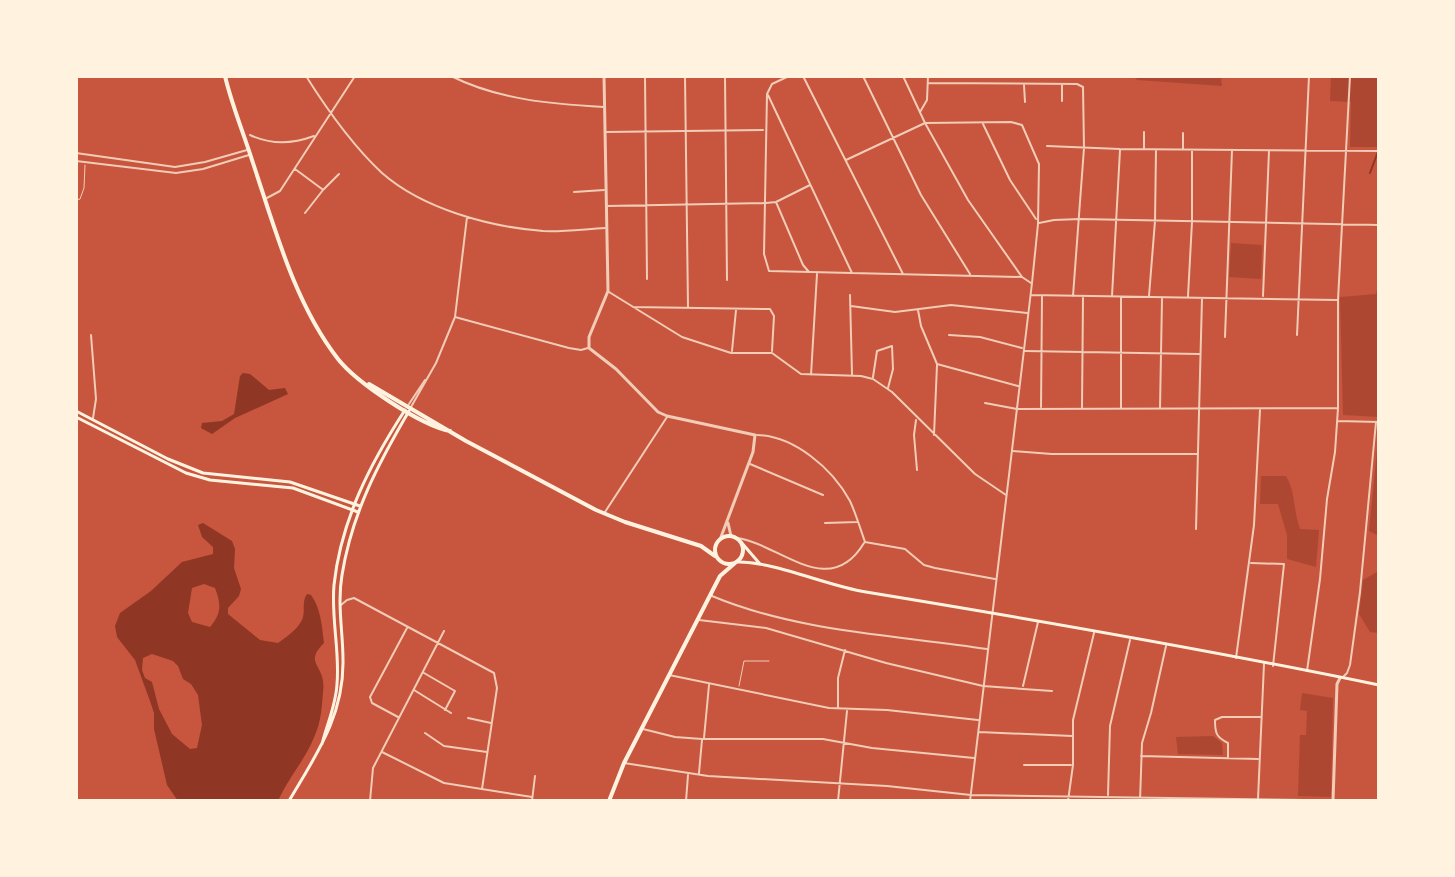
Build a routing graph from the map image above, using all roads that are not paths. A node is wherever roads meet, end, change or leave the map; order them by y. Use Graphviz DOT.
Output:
graph roads {
  1 [pos="225,76"];
  2 [pos="306,76"];
  3 [pos="355,76"];
  4 [pos="451,76"];
  5 [pos="604,76"];
  6 [pos="645,76"];
  7 [pos="685,76"];
  8 [pos="725,76"];
  9 [pos="789,76"];
  10 [pos="803,76"];
  11 [pos="863,76"];
  12 [pos="903,76"];
  13 [pos="928,76"];
  14 [pos="1309,76"];
  15 [pos="1350,76"];
  16 [pos="928,83"];
  17 [pos="1024,84"];
  18 [pos="1062,84"];
  19 [pos="767,94"];
  20 [pos="1062,101"];
  21 [pos="1025,102"];
  22 [pos="604,107"];
  23 [pos="920,112"];
  24 [pos="331,114"];
  25 [pos="925,123"];
  26 [pos="982,123"];
  27 [pos="725,130"];
  28 [pos="766,130"];
  29 [pos="686,131"];
  30 [pos="605,132"];
  31 [pos="646,132"];
  32 [pos="1144,132"];
  33 [pos="1183,133"];
  34 [pos="250,135"];
  35 [pos="316,136"];
  36 [pos="892,138"];
  37 [pos="1047,146"];
  38 [pos="1084,148"];
  39 [pos="1120,149"];
  40 [pos="1144,149"];
  41 [pos="1156,149"];
  42 [pos="1183,149"];
  43 [pos="1192,149"];
  44 [pos="1232,149"];
  45 [pos="1269,149"];
  46 [pos="1307,150"];
  47 [pos="1345,150"];
  48 [pos="1379,151"];
  49 [pos="249,152"];
  50 [pos="76,153"];
  51 [pos="87,154"];
  52 [pos="846,160"];
  53 [pos="76,161"];
  54 [pos="86,163"];
  55 [pos="294,169"];
  56 [pos="339,174"];
  57 [pos="810,185"];
  58 [pos="323,190"];
  59 [pos="606,190"];
  60 [pos="574,192"];
  61 [pos="265,199"];
  62 [pos="76,200"];
  63 [pos="776,202"];
  64 [pos="766,203"];
  65 [pos="726,204"];
  66 [pos="686,205"];
  67 [pos="606,206"];
  68 [pos="647,206"];
  69 [pos="305,213"];
  70 [pos="467,216"];
  71 [pos="1080,219"];
  72 [pos="1118,220"];
  73 [pos="1155,221"];
  74 [pos="1038,222"];
  75 [pos="1192,222"];
  76 [pos="1228,223"];
  77 [pos="1265,223"];
  78 [pos="1303,223"];
  79 [pos="1341,225"];
  80 [pos="1379,225"];
  81 [pos="606,228"];
  82 [pos="810,273"];
  83 [pos="817,273"];
  84 [pos="852,274"];
  85 [pos="904,275"];
  86 [pos="971,275"];
  87 [pos="1022,277"];
  88 [pos="647,279"];
  89 [pos="727,280"];
  90 [pos="1032,283"];
  91 [pos="608,291"];
  92 [pos="850,295"];
  93 [pos="1031,295"];
  94 [pos="1042,296"];
  95 [pos="1073,296"];
  96 [pos="1083,296"];
  97 [pos="1112,297"];
  98 [pos="1121,297"];
  99 [pos="1149,297"];
  100 [pos="1162,297"];
  101 [pos="1188,298"];
  102 [pos="1202,298"];
  103 [pos="1225,298"];
  104 [pos="1263,298"];
  105 [pos="1300,299"];
  106 [pos="1338,300"];
  107 [pos="851,306"];
  108 [pos="631,307"];
  109 [pos="688,307"];
  110 [pos="736,308"];
  111 [pos="918,309"];
  112 [pos="1029,313"];
  113 [pos="455,317"];
  114 [pos="91,335"];
  115 [pos="949,335"];
  116 [pos="1297,335"];
  117 [pos="1225,337"];
  118 [pos="589,348"];
  119 [pos="1024,350"];
  120 [pos="1042,351"];
  121 [pos="1081,352"];
  122 [pos="731,353"];
  123 [pos="772,353"];
  124 [pos="1123,353"];
  125 [pos="1161,353"];
  126 [pos="1200,354"];
  127 [pos="937,364"];
  128 [pos="811,375"];
  129 [pos="852,376"];
  130 [pos="873,379"];
  131 [pos="1020,386"];
  132 [pos="888,389"];
  133 [pos="985,403"];
  134 [pos="1338,408"];
  135 [pos="408,409"];
  136 [pos="1017,409"];
  137 [pos="1041,409"];
  138 [pos="1082,410"];
  139 [pos="1121,410"];
  140 [pos="1160,410"];
  141 [pos="1200,410"];
  142 [pos="1260,410"];
  143 [pos="76,414"];
  144 [pos="667,416"];
  145 [pos="917,419"];
  146 [pos="93,420"];
  147 [pos="1338,421"];
  148 [pos="1378,422"];
  149 [pos="755,435"];
  150 [pos="934,436"];
  151 [pos="1012,451"];
  152 [pos="1198,454"];
  153 [pos="749,463"];
  154 [pos="917,470"];
  155 [pos="271,482"];
  156 [pos="823,495"];
  157 [pos="1006,495"];
  158 [pos="353,503"];
  159 [pos="360,506"];
  160 [pos="351,509"];
  161 [pos="358,512"];
  162 [pos="605,513"];
  163 [pos="858,522"];
  164 [pos="728,523"];
  165 [pos="825,523"];
  166 [pos="1196,529"];
  167 [pos="721,537"];
  168 [pos="736,539"];
  169 [pos="865,542"];
  170 [pos="715,544"];
  171 [pos="701,546"];
  172 [pos="715,556"];
  173 [pos="721,562"];
  174 [pos="736,562"];
  175 [pos="1249,563"];
  176 [pos="760,564"];
  177 [pos="720,576"];
  178 [pos="996,579"];
  179 [pos="710,595"];
  180 [pos="340,606"];
  181 [pos="992,612"];
  182 [pos="698,620"];
  183 [pos="1038,621"];
  184 [pos="407,628"];
  185 [pos="444,631"];
  186 [pos="1094,632"];
  187 [pos="1131,638"];
  188 [pos="438,643"];
  189 [pos="1166,645"];
  190 [pos="988,649"];
  191 [pos="845,650"];
  192 [pos="1236,658"];
  193 [pos="769,661"];
  194 [pos="1264,664"];
  195 [pos="1273,666"];
  196 [pos="423,672"];
  197 [pos="1307,672"];
  198 [pos="669,675"];
  199 [pos="1340,678"];
  200 [pos="709,684"];
  201 [pos="1379,685"];
  202 [pos="983,686"];
  203 [pos="1023,688"];
  204 [pos="739,689"];
  205 [pos="413,690"];
  206 [pos="455,691"];
  207 [pos="1052,691"];
  208 [pos="460,694"];
  209 [pos="838,709"];
  210 [pos="445,710"];
  211 [pos="847,710"];
  212 [pos="451,713"];
  213 [pos="1261,717"];
  214 [pos="399,718"];
  215 [pos="468,718"];
  216 [pos="979,721"];
  217 [pos="492,723"];
  218 [pos="641,728"];
  219 [pos="978,732"];
  220 [pos="425,733"];
  221 [pos="1072,736"];
  222 [pos="703,739"];
  223 [pos="845,743"];
  224 [pos="321,747"];
  225 [pos="381,751"];
  226 [pos="487,752"];
  227 [pos="1141,756"];
  228 [pos="975,758"];
  229 [pos="1229,758"];
  230 [pos="1260,760"];
  231 [pos="624,763"];
  232 [pos="1024,765"];
  233 [pos="1073,765"];
  234 [pos="688,773"];
  235 [pos="699,775"];
  236 [pos="535,776"];
  237 [pos="840,784"];
  238 [pos="482,789"];
  239 [pos="971,795"];
  240 [pos="1070,796"];
  241 [pos="1108,796"];
  242 [pos="532,799"];
  243 [pos="1140,799"];
  244 [pos="1198,800"];
  245 [pos="1216,800"];
  246 [pos="1258,800"];
  247 [pos="289,801"];
  248 [pos="370,801"];
  249 [pos="609,801"];
  250 [pos="686,801"];
  251 [pos="838,801"];
  252 [pos="970,801"];
  253 [pos="1068,801"];
  254 [pos="1333,801"];
  255 [pos="1369,801"];
  1 -- 49 [label="main road"];
  2 -- 24 [label="street"];
  3 -- 24 [label="street"];
  4 -- 22 [label="street"];
  5 -- 22 [label="street"];
  6 -- 31 [label="street"];
  7 -- 29 [label="street"];
  8 -- 27 [label="street"];
  9 -- 19 [label="street"];
  10 -- 52 [label="street"];
  11 -- 36 [label="street"];
  12 -- 23 [label="street"];
  13 -- 16 [label="street"];
  14 -- 46 [label="street"];
  15 -- 47 [label="street"];
  16 -- 17 [label="street"];
  16 -- 23 [label="street"];
  17 -- 18 [label="street"];
  17 -- 21 [label="street"];
  18 -- 20 [label="street"];
  18 -- 38 [label="street"];
  19 -- 28 [label="street"];
  19 -- 57 [label="street"];
  22 -- 30 [label="street"];
  23 -- 25 [label="street"];
  24 -- 35 [label="street"];
  24 -- 70 [label="street"];
  25 -- 26 [label="street"];
  25 -- 36 [label="street"];
  25 -- 87 [label="street"];
  26 -- 74 [label="street"];
  26 -- 74 [label="street"];
  27 -- 28 [label="street"];
  27 -- 29 [label="street"];
  27 -- 65 [label="street"];
  28 -- 64 [label="street"];
  29 -- 31 [label="street"];
  29 -- 66 [label="street"];
  30 -- 31 [label="street"];
  30 -- 59 [label="street"];
  31 -- 68 [label="street"];
  32 -- 40 [label="street"];
  33 -- 42 [label="street"];
  34 -- 35 [label="street"];
  35 -- 55 [label="street"];
  36 -- 52 [label="street"];
  36 -- 86 [label="street"];
  37 -- 38 [label="street"];
  38 -- 39 [label="street"];
  38 -- 71 [label="street"];
  39 -- 40 [label="street"];
  39 -- 72 [label="street"];
  40 -- 41 [label="street"];
  41 -- 42 [label="street"];
  41 -- 73 [label="street"];
  42 -- 43 [label="street"];
  43 -- 44 [label="street"];
  43 -- 75 [label="street"];
  44 -- 45 [label="street"];
  44 -- 76 [label="street"];
  45 -- 46 [label="street"];
  45 -- 77 [label="street"];
  46 -- 47 [label="street"];
  46 -- 78 [label="street"];
  47 -- 48 [label="street"];
  47 -- 79 [label="street"];
  49 -- 51 [label="street"];
  49 -- 54 [label="street"];
  49 -- 61 [label="main road"];
  50 -- 51 [label="street"];
  51 -- 54 [label="lane"];
  52 -- 85 [label="street"];
  53 -- 54 [label="street"];
  54 -- 62 [label="lane"];
  55 -- 58 [label="street"];
  55 -- 61 [label="street"];
  56 -- 58 [label="street"];
  57 -- 63 [label="street"];
  57 -- 84 [label="street"];
  58 -- 69 [label="street"];
  59 -- 60 [label="street"];
  59 -- 67 [label="street"];
  61 -- 135 [label="main road"];
  63 -- 64 [label="street"];
  63 -- 82 [label="street"];
  64 -- 65 [label="street"];
  64 -- 82 [label="street"];
  65 -- 66 [label="street"];
  65 -- 89 [label="street"];
  66 -- 68 [label="street"];
  66 -- 109 [label="street"];
  67 -- 68 [label="street"];
  67 -- 81 [label="street"];
  68 -- 88 [label="street"];
  70 -- 81 [label="street"];
  70 -- 113 [label="street"];
  71 -- 72 [label="street"];
  71 -- 74 [label="street"];
  71 -- 95 [label="street"];
  72 -- 73 [label="street"];
  72 -- 97 [label="street"];
  73 -- 75 [label="street"];
  73 -- 99 [label="street"];
  74 -- 90 [label="street"];
  75 -- 76 [label="street"];
  75 -- 101 [label="street"];
  76 -- 77 [label="street"];
  76 -- 103 [label="street"];
  77 -- 78 [label="street"];
  77 -- 104 [label="street"];
  78 -- 79 [label="street"];
  78 -- 105 [label="street"];
  79 -- 80 [label="street"];
  79 -- 106 [label="street"];
  81 -- 91 [label="street"];
  82 -- 83 [label="street"];
  83 -- 84 [label="street"];
  83 -- 128 [label="street"];
  84 -- 85 [label="street"];
  85 -- 86 [label="street"];
  86 -- 87 [label="street"];
  87 -- 90 [label="street"];
  90 -- 93 [label="street"];
  91 -- 108 [label="street"];
  91 -- 118 [label="street"];
  92 -- 107 [label="street"];
  93 -- 94 [label="street"];
  93 -- 112 [label="street"];
  94 -- 95 [label="street"];
  94 -- 120 [label="street"];
  95 -- 96 [label="street"];
  96 -- 97 [label="street"];
  96 -- 121 [label="street"];
  97 -- 98 [label="street"];
  98 -- 99 [label="street"];
  98 -- 124 [label="street"];
  99 -- 100 [label="street"];
  100 -- 101 [label="street"];
  100 -- 125 [label="street"];
  101 -- 102 [label="street"];
  102 -- 103 [label="street"];
  102 -- 126 [label="street"];
  103 -- 104 [label="street"];
  103 -- 117 [label="street"];
  104 -- 105 [label="street"];
  105 -- 106 [label="street"];
  105 -- 116 [label="street"];
  106 -- 134 [label="street"];
  107 -- 111 [label="street"];
  107 -- 129 [label="street"];
  108 -- 109 [label="street"];
  108 -- 122 [label="street"];
  109 -- 110 [label="street"];
  110 -- 122 [label="street"];
  110 -- 123 [label="street"];
  111 -- 112 [label="street"];
  111 -- 127 [label="street"];
  112 -- 119 [label="street"];
  113 -- 118 [label="street"];
  113 -- 135 [label="street"];
  114 -- 146 [label="street"];
  115 -- 119 [label="street"];
  118 -- 144 [label="street"];
  119 -- 120 [label="street"];
  119 -- 131 [label="street"];
  120 -- 121 [label="street"];
  120 -- 137 [label="street"];
  121 -- 124 [label="street"];
  121 -- 138 [label="street"];
  122 -- 123 [label="street"];
  123 -- 128 [label="street"];
  124 -- 125 [label="street"];
  124 -- 139 [label="street"];
  125 -- 126 [label="street"];
  125 -- 140 [label="street"];
  126 -- 141 [label="street"];
  127 -- 131 [label="street"];
  127 -- 150 [label="street"];
  128 -- 129 [label="street"];
  129 -- 130 [label="street"];
  130 -- 132 [label="street"];
  130 -- 132 [label="street"];
  131 -- 136 [label="street"];
  132 -- 145 [label="street"];
  133 -- 136 [label="street"];
  134 -- 142 [label="street"];
  134 -- 147 [label="street"];
  135 -- 158 [label="main road"];
  135 -- 159 [label="main road"];
  135 -- 162 [label="main road"];
  136 -- 137 [label="street"];
  136 -- 151 [label="street"];
  137 -- 138 [label="street"];
  138 -- 139 [label="street"];
  139 -- 140 [label="street"];
  140 -- 141 [label="street"];
  141 -- 142 [label="street"];
  141 -- 152 [label="street"];
  142 -- 175 [label="street"];
  143 -- 146 [label="main road"];
  143 -- 155 [label="main road"];
  144 -- 149 [label="street"];
  144 -- 162 [label="street"];
  145 -- 150 [label="street"];
  145 -- 154 [label="street"];
  146 -- 155 [label="main road"];
  147 -- 148 [label="street"];
  147 -- 197 [label="street"];
  148 -- 199 [label="street"];
  149 -- 153 [label="street"];
  149 -- 163 [label="street"];
  150 -- 157 [label="street"];
  151 -- 152 [label="street"];
  151 -- 157 [label="street"];
  152 -- 166 [label="street"];
  153 -- 156 [label="street"];
  153 -- 164 [label="street"];
  155 -- 158 [label="main road"];
  155 -- 160 [label="main road"];
  157 -- 178 [label="street"];
  158 -- 159 [label="main road"];
  158 -- 160 [label="main road"];
  159 -- 161 [label="main road"];
  160 -- 161 [label="main road"];
  160 -- 224 [label="main road"];
  161 -- 180 [label="main road"];
  162 -- 171 [label="main road"];
  163 -- 165 [label="street"];
  163 -- 169 [label="street"];
  164 -- 167 [label="street"];
  164 -- 168 [label="street"];
  167 -- 168 [label="main road"];
  167 -- 170 [label="main road"];
  168 -- 169 [label="street"];
  168 -- 174 [label="main road"];
  168 -- 176 [label="main road"];
  169 -- 178 [label="street"];
  170 -- 171 [label="main road"];
  170 -- 172 [label="main road"];
  171 -- 172 [label="main road"];
  172 -- 173 [label="main road"];
  173 -- 174 [label="main road"];
  173 -- 177 [label="main road"];
  174 -- 176 [label="main road"];
  174 -- 177 [label="main road"];
  175 -- 192 [label="street"];
  175 -- 195 [label="street"];
  176 -- 181 [label="main road"];
  177 -- 179 [label="main road"];
  178 -- 181 [label="street"];
  179 -- 182 [label="main road"];
  179 -- 190 [label="street"];
  180 -- 184 [label="street"];
  180 -- 224 [label="main road"];
  181 -- 183 [label="main road"];
  181 -- 190 [label="street"];
  182 -- 191 [label="street"];
  182 -- 198 [label="main road"];
  183 -- 186 [label="main road"];
  183 -- 203 [label="street"];
  184 -- 188 [label="street"];
  184 -- 214 [label="street"];
  185 -- 188 [label="street"];
  186 -- 187 [label="main road"];
  186 -- 221 [label="street"];
  187 -- 189 [label="main road"];
  187 -- 241 [label="street"];
  188 -- 196 [label="street"];
  188 -- 217 [label="street"];
  189 -- 192 [label="main road"];
  189 -- 227 [label="street"];
  190 -- 202 [label="street"];
  191 -- 202 [label="street"];
  191 -- 209 [label="street"];
  192 -- 194 [label="main road"];
  193 -- 204 [label="lane"];
  194 -- 195 [label="main road"];
  194 -- 213 [label="street"];
  195 -- 197 [label="main road"];
  196 -- 205 [label="street"];
  196 -- 206 [label="street"];
  197 -- 199 [label="main road"];
  198 -- 200 [label="street"];
  198 -- 218 [label="main road"];
  199 -- 201 [label="main road"];
  199 -- 254 [label="street"];
  200 -- 204 [label="street"];
  200 -- 222 [label="street"];
  202 -- 203 [label="street"];
  202 -- 216 [label="street"];
  203 -- 207 [label="street"];
  204 -- 209 [label="street"];
  205 -- 210 [label="street"];
  205 -- 214 [label="street"];
  206 -- 208 [label="street"];
  206 -- 210 [label="street"];
  209 -- 211 [label="street"];
  210 -- 212 [label="street"];
  211 -- 216 [label="street"];
  211 -- 223 [label="street"];
  213 -- 229 [label="street"];
  213 -- 230 [label="street"];
  214 -- 225 [label="street"];
  215 -- 217 [label="street"];
  216 -- 219 [label="street"];
  217 -- 226 [label="street"];
  218 -- 222 [label="street"];
  218 -- 231 [label="main road"];
  219 -- 221 [label="street"];
  219 -- 228 [label="street"];
  220 -- 226 [label="street"];
  221 -- 233 [label="street"];
  222 -- 223 [label="street"];
  222 -- 235 [label="street"];
  223 -- 228 [label="street"];
  223 -- 237 [label="street"];
  224 -- 247 [label="main road"];
  225 -- 238 [label="street"];
  225 -- 248 [label="street"];
  226 -- 238 [label="street"];
  227 -- 229 [label="street"];
  227 -- 243 [label="street"];
  228 -- 239 [label="street"];
  229 -- 230 [label="street"];
  230 -- 246 [label="street"];
  231 -- 234 [label="street"];
  231 -- 249 [label="main road"];
  232 -- 233 [label="street"];
  233 -- 240 [label="street"];
  234 -- 235 [label="street"];
  234 -- 250 [label="street"];
  235 -- 237 [label="street"];
  236 -- 242 [label="street"];
  237 -- 239 [label="street"];
  237 -- 251 [label="street"];
  238 -- 242 [label="street"];
  239 -- 240 [label="street"];
  239 -- 252 [label="street"];
  240 -- 241 [label="street"];
  240 -- 253 [label="street"];
  241 -- 243 [label="street"];
  243 -- 244 [label="street"];
  244 -- 245 [label="street"];
  245 -- 246 [label="street"];
  246 -- 254 [label="street"];
  254 -- 255 [label="street"];
}
